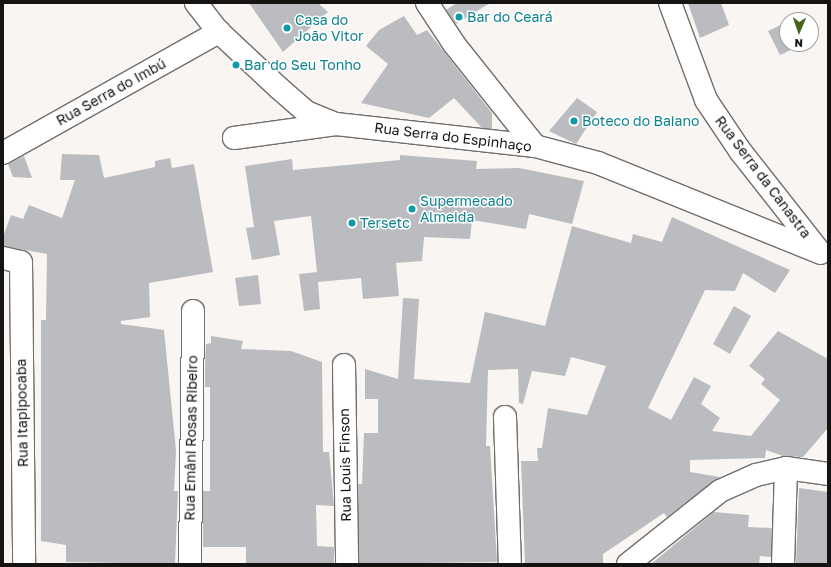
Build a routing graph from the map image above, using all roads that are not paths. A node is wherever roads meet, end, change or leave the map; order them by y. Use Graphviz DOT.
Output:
graph roads {
  1 [pos="196,3"];
  2 [pos="427,3"];
  3 [pos="670,3"];
  4 [pos="219,32"];
  5 [pos="336,124"];
  6 [pos="234,138"];
  7 [pos="535,146"];
  8 [pos="3,153"];
  9 [pos="824,256"];
  10 [pos="12,260"];
  11 [pos="193,311"];
  12 [pos="344,365"];
  13 [pos="505,417"];
  14 [pos="786,468"];
  15 [pos="828,474"];
  16 [pos="24,564"];
  17 [pos="190,564"];
  18 [pos="347,564"];
  19 [pos="510,564"];
  20 [pos="628,564"];
  21 [pos="783,564"];
  1 -- 4 [label="street"];
  2 -- 7 [label="street"];
  3 -- 9 [label="street, Rua Serra da Canastra"];
  4 -- 5 [label="street"];
  4 -- 8 [label="street, Rua Serra do Imbú"];
  5 -- 6 [label="street, Rua Serra do Espinhaço"];
  5 -- 7 [label="street, Rua Serra do Espinhaço"];
  7 -- 9 [label="street, Rua Serra do Espinhaço"];
  10 -- 16 [label="street, Rua Itapipocaba"];
  11 -- 17 [label="street, Rua Emâni Rosas Ribeiro"];
  12 -- 18 [label="street, Rua Louis Finson"];
  13 -- 19 [label="street"];
  14 -- 15 [label="street"];
  14 -- 20 [label="street"];
  14 -- 21 [label="street"];
}
